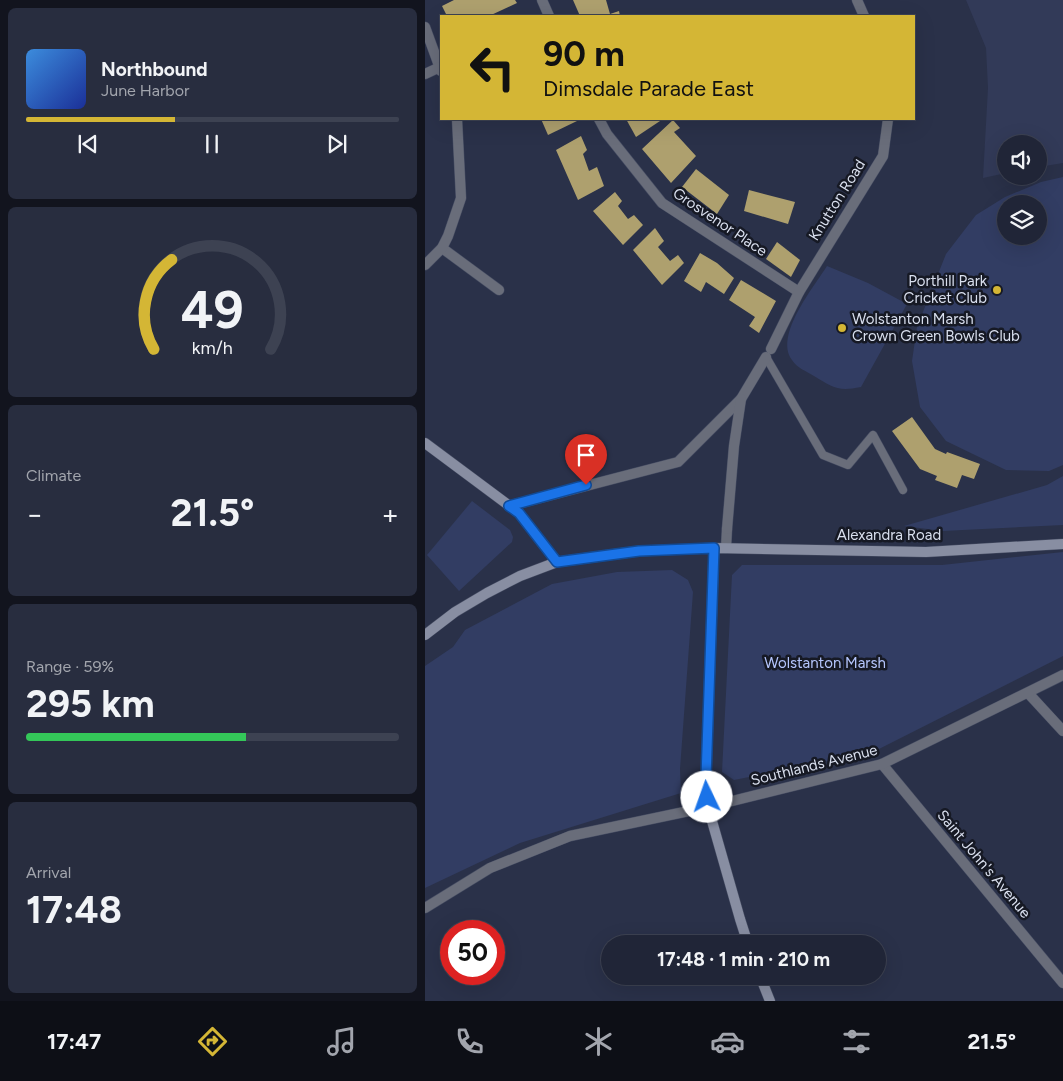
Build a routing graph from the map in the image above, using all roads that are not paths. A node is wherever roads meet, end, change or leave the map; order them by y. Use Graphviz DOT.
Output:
graph roads {
  1 [pos="542,0"];
  2 [pos="857,0"];
  3 [pos="549,15"];
  4 [pos="864,15"];
  5 [pos="425,27"];
  6 [pos="440,66"];
  7 [pos="440,69"];
  8 [pos="425,74"];
  9 [pos="457,120"];
  10 [pos="600,120"];
  11 [pos="888,120"];
  12 [pos="442,248"];
  13 [pos="425,265"];
  14 [pos="499,290"];
  15 [pos="799,292"];
  16 [pos="768,352"];
  17 [pos="741,399"];
  18 [pos="425,443"];
  19 [pos="903,490"];
  20 [pos="509,506"];
  21 [pos="1063,544"];
  22 [pos="714,548"];
  23 [pos="727,548"];
  24 [pos="557,562"];
  25 [pos="425,635"];
  26 [pos="1063,675"];
  27 [pos="1028,692"];
  28 [pos="1063,731"];
  29 [pos="882,764"];
  30 [pos="708,807"];
  31 [pos="425,908"];
  32 [pos="745,935"];
  33 [pos="1063,983"];
  34 [pos="763,985"];
  35 [pos="770,1001"];
  1 -- 3 [label="street"];
  2 -- 4 [label="street"];
  5 -- 6 [label="street"];
  7 -- 8 [label="street"];
  9 -- 12 [label="street"];
  10 -- 15 [label="street, Grosvenor Place"];
  11 -- 15 [label="street, Knutton Road"];
  12 -- 13 [label="street"];
  12 -- 14 [label="street"];
  15 -- 16 [label="street, Knutton Road"];
  16 -- 17 [label="street"];
  16 -- 19 [label="lane"];
  17 -- 20 [label="street"];
  17 -- 23 [label="street"];
  18 -- 20 [label="main road"];
  20 -- 24 [label="main road"];
  21 -- 23 [label="main road, Alexandra Road"];
  22 -- 23 [label="main road, Alexandra Road"];
  22 -- 24 [label="main road, Alexandra Road"];
  22 -- 30 [label="main road"];
  24 -- 25 [label="main road, Alexandra Road"];
  26 -- 27 [label="street, Southlands Avenue"];
  27 -- 28 [label="street"];
  27 -- 29 [label="street, Southlands Avenue"];
  29 -- 30 [label="street, Southlands Avenue"];
  29 -- 33 [label="street, Saint John's Avenue"];
  30 -- 31 [label="street, Southlands Avenue"];
  30 -- 32 [label="main road"];
  34 -- 35 [label="main road"];
}
